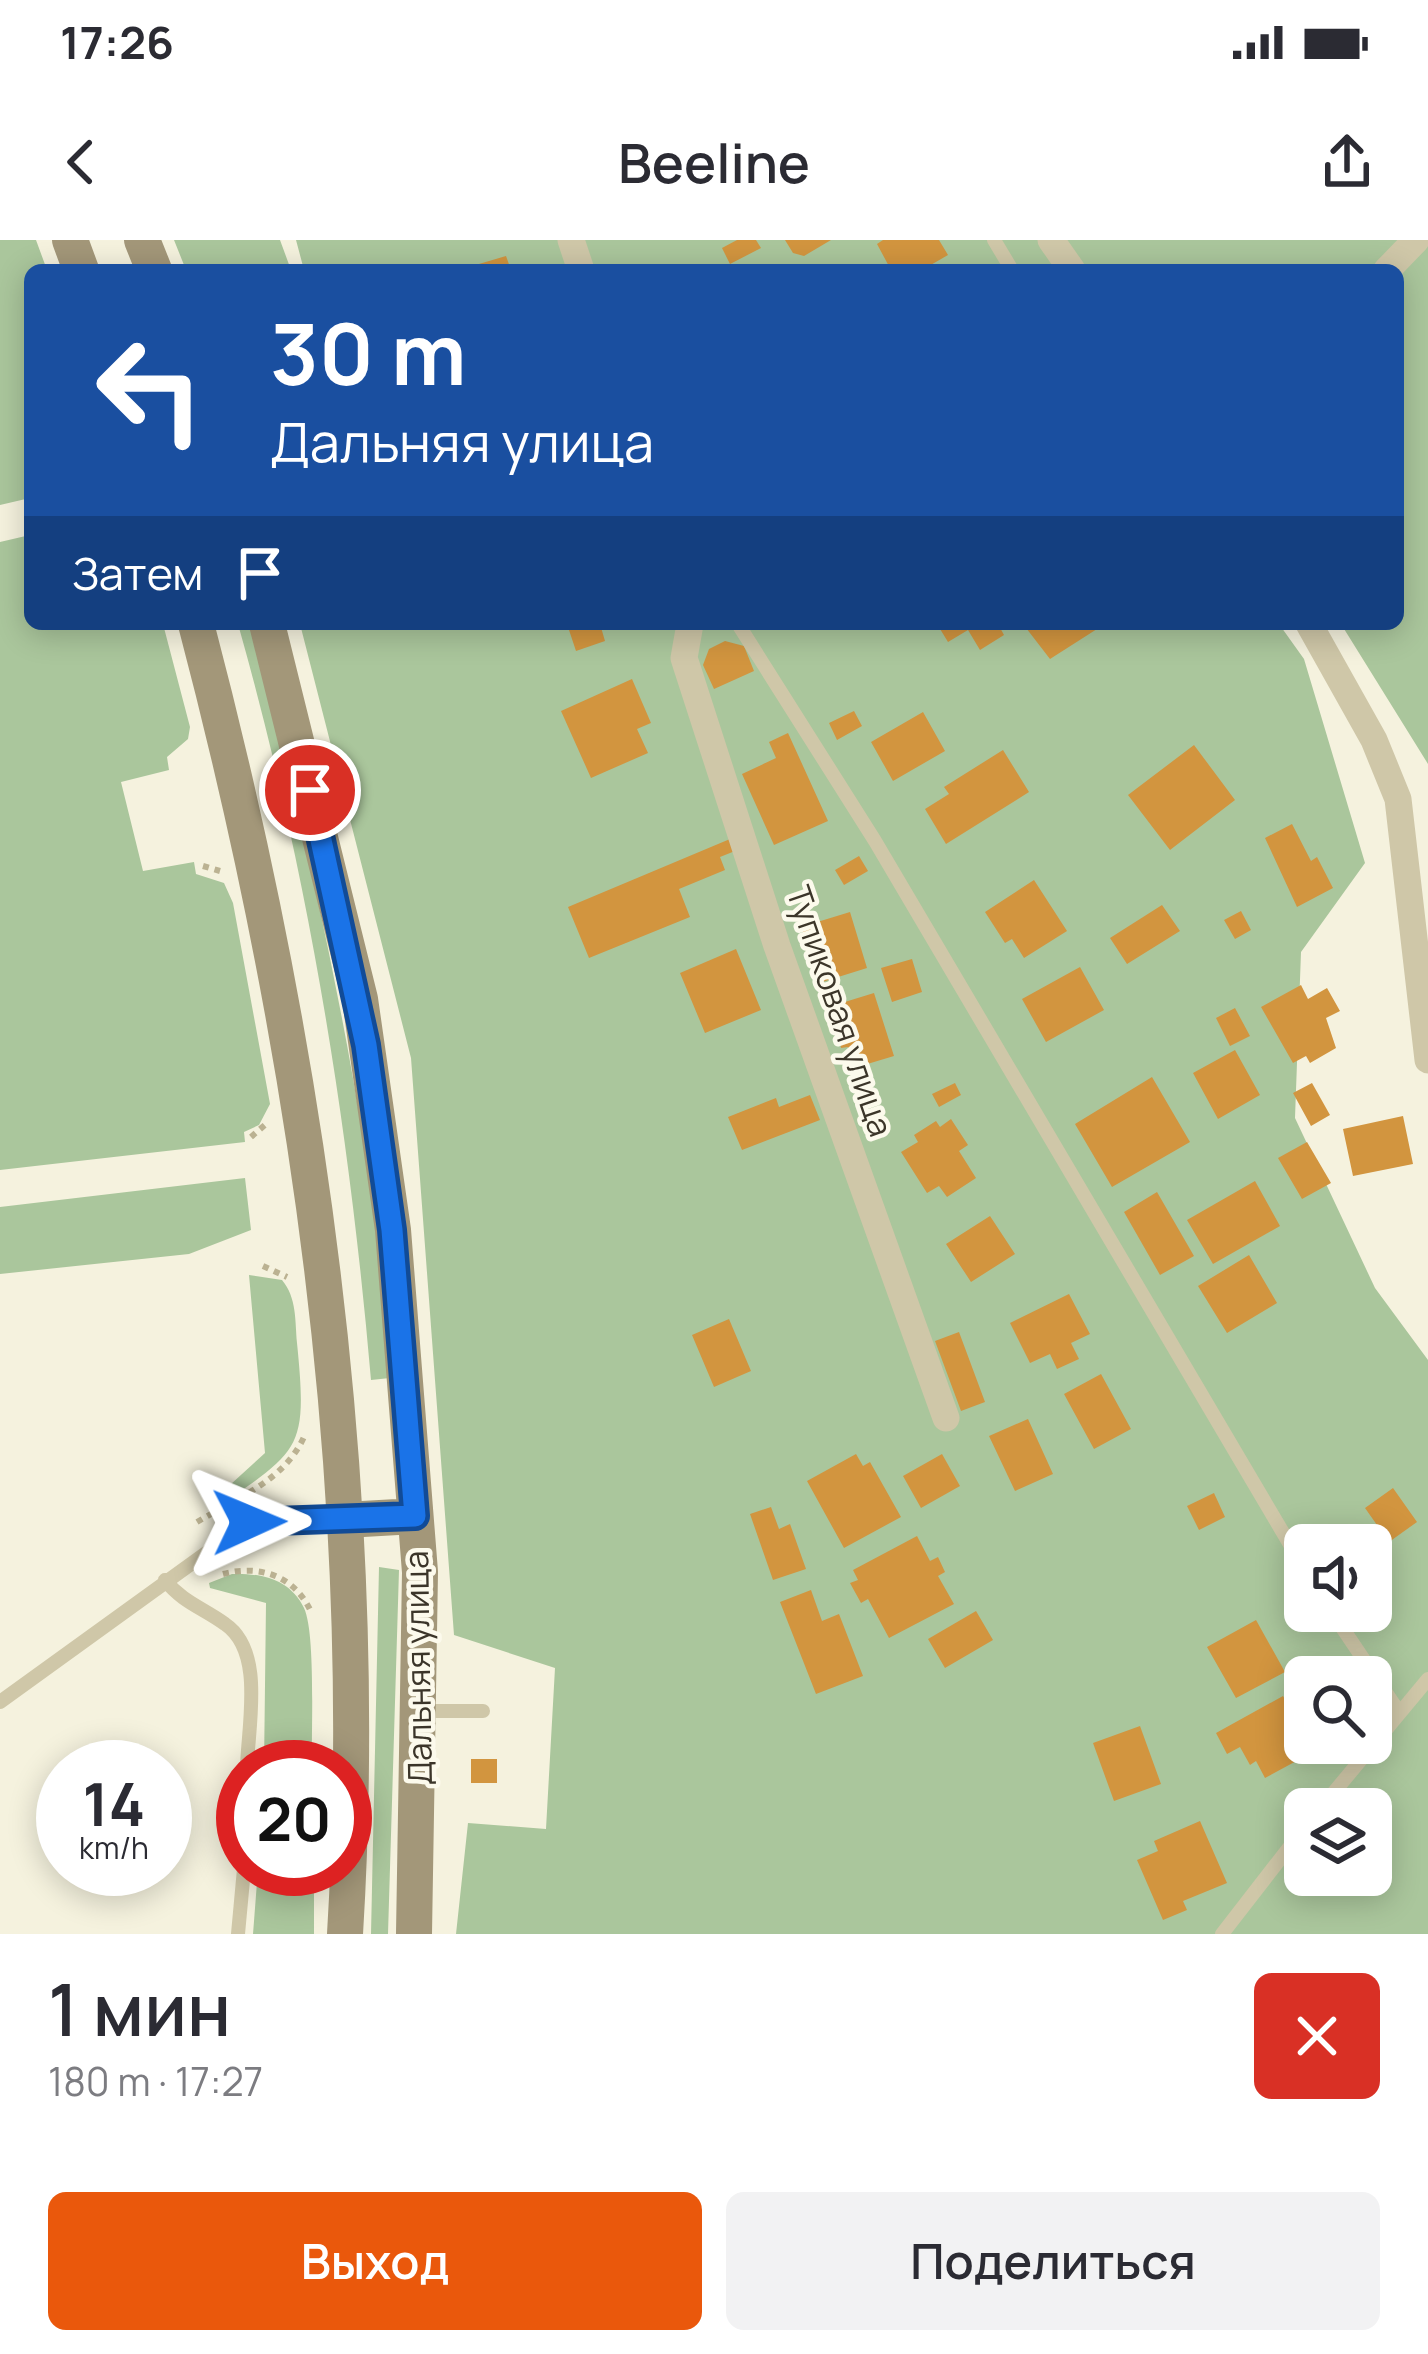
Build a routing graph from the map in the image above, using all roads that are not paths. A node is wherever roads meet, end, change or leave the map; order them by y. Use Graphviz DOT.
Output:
graph roads {
  1 [pos="1416,240"];
  2 [pos="1393,264"];
  3 [pos="198,630"];
  4 [pos="268,630"];
  5 [pos="689,630"];
  6 [pos="742,630"];
  7 [pos="1312,630"];
  8 [pos="1428,1060"];
  9 [pos="946,1418"];
  10 [pos="415,1516"];
  11 [pos="345,1520"];
  12 [pos="1284,1534"];
  13 [pos="166,1580"];
  14 [pos="1345,1632"];
  15 [pos="1428,1679"];
  16 [pos="0,1702"];
  17 [pos="421,1711"];
  18 [pos="483,1711"];
  19 [pos="1399,1712"];
  20 [pos="248,1740"];
  21 [pos="1336,1788"];
  22 [pos="1284,1854"];
  23 [pos="242,1896"];
  24 [pos="238,1934"];
  25 [pos="345,1934"];
  26 [pos="414,1934"];
  27 [pos="1222,1934"];
  1 -- 2 [label="street"];
  3 -- 11 [label="main road, Дальняя улица"];
  4 -- 10 [label="main road, Дальняя улица"];
  5 -- 9 [label="street, Тупиковая улица"];
  6 -- 12 [label="lane"];
  7 -- 8 [label="street"];
  10 -- 11 [label="main road"];
  10 -- 17 [label="main road, Дальняя улица"];
  11 -- 13 [label="lane"];
  11 -- 25 [label="main road, Дальняя улица"];
  13 -- 16 [label="lane"];
  13 -- 20 [label="lane"];
  14 -- 19 [label="lane"];
  15 -- 19 [label="lane"];
  17 -- 18 [label="lane"];
  17 -- 26 [label="main road, Дальняя улица"];
  19 -- 21 [label="lane"];
  22 -- 27 [label="lane"];
  23 -- 24 [label="lane"];
}
